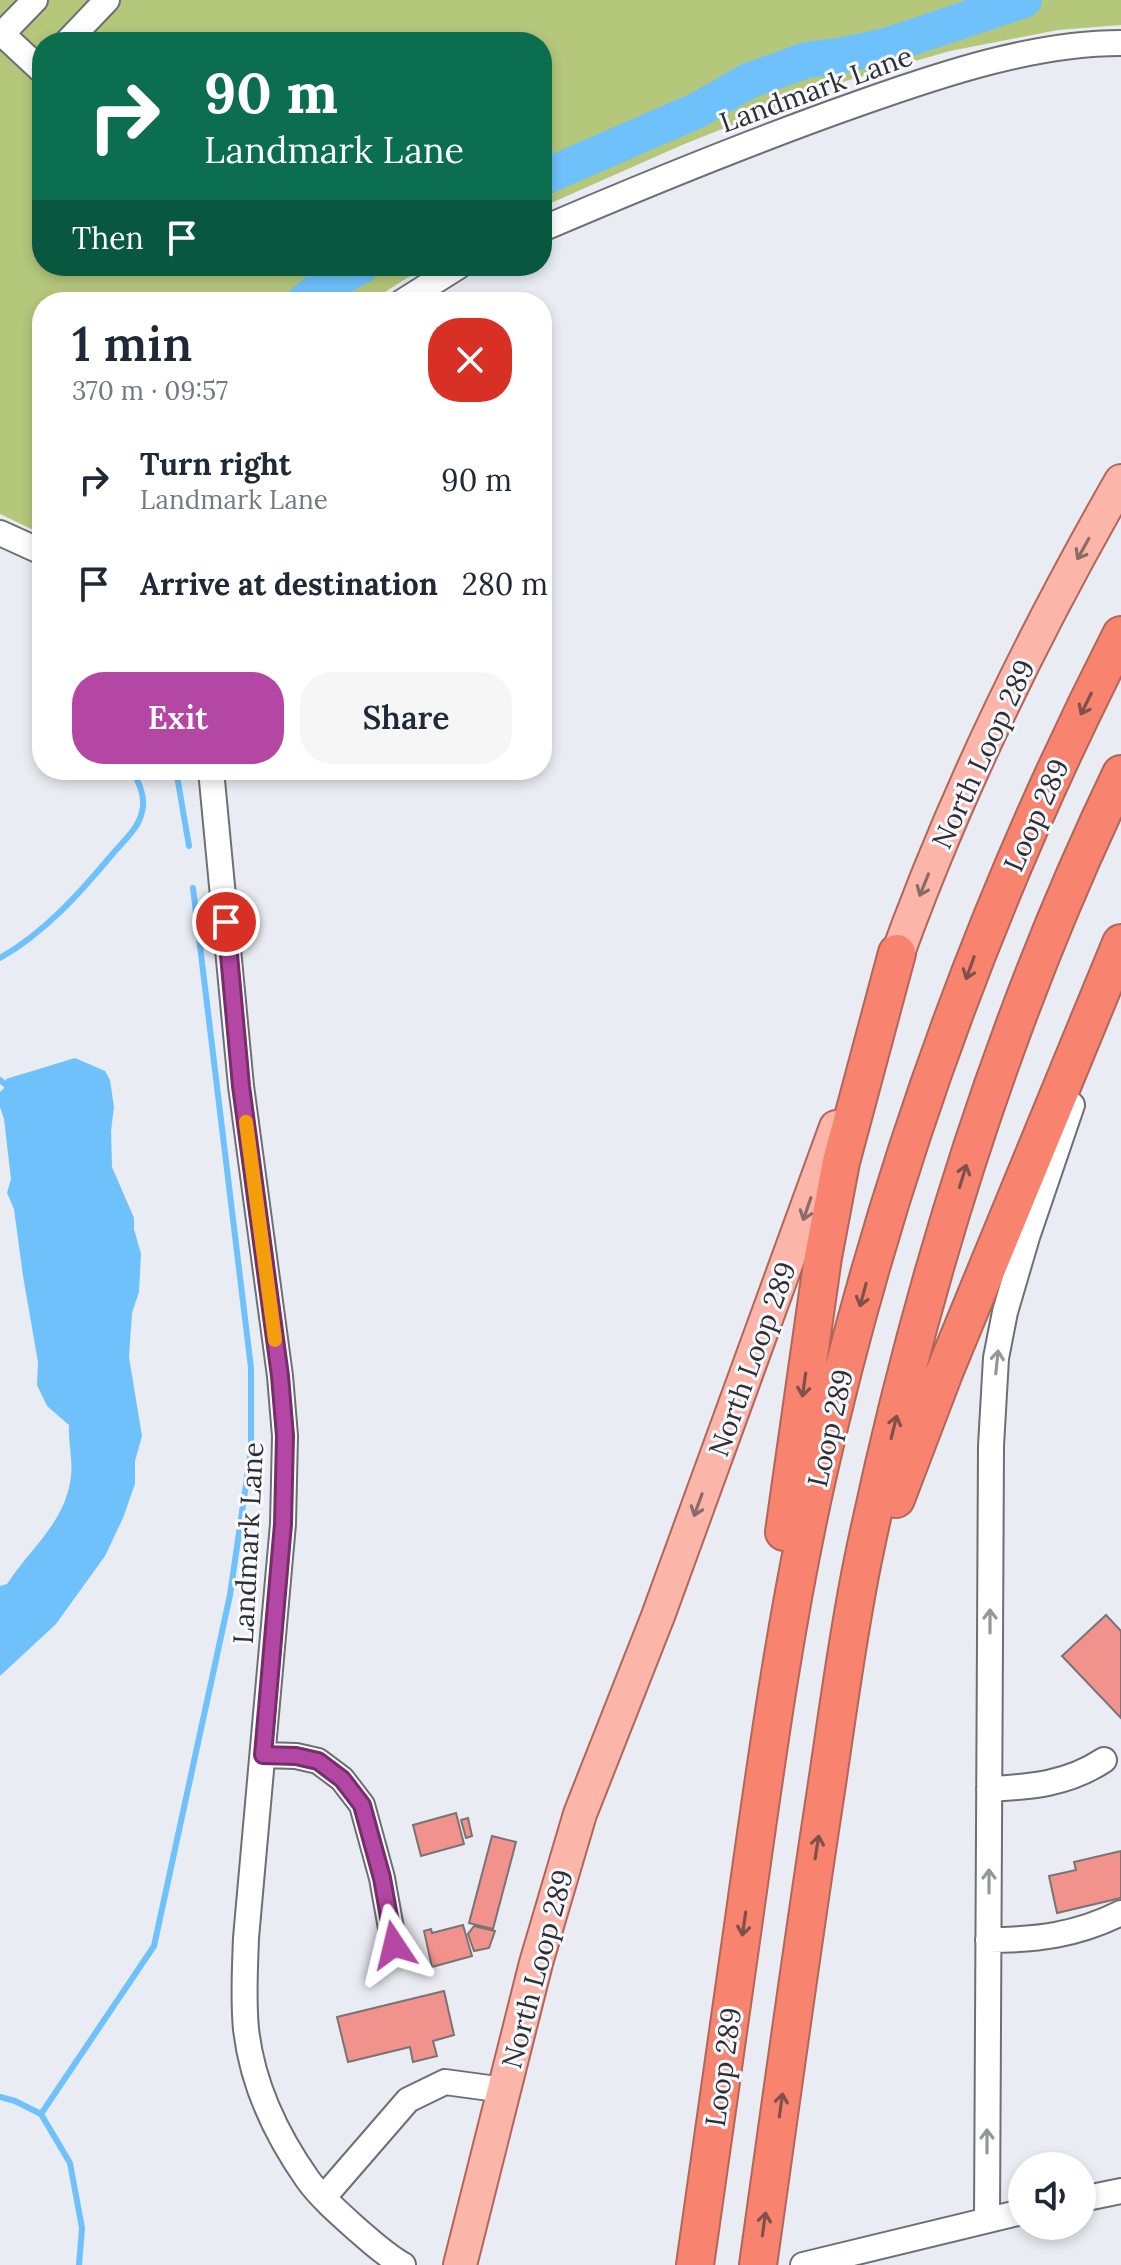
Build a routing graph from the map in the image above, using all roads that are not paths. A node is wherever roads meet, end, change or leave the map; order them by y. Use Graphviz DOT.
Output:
graph roads {
  1 [pos="35,0"];
  2 [pos="107,0"];
  3 [pos="77,32"];
  4 [pos="1,33"];
  5 [pos="1121,43"];
  6 [pos="32,62"];
  7 [pos="552,225"];
  8 [pos="443,276"];
  9 [pos="418,292"];
  10 [pos="1121,481"];
  11 [pos="0,533"];
  12 [pos="32,547"];
  13 [pos="1121,635"];
  14 [pos="1121,774"];
  15 [pos="212,780"];
  16 [pos="1121,943"];
  17 [pos="897,953"];
  18 [pos="1121,975"];
  19 [pos="843,1677"];
  20 [pos="263,1755"];
  21 [pos="1104,1760"];
  22 [pos="989,1789"];
  23 [pos="758,1819"];
  24 [pos="1121,1913"];
  25 [pos="988,1940"];
  26 [pos="394,1945"];
  27 [pos="504,2090"];
  28 [pos="1121,2191"];
  29 [pos="1096,2196"];
  30 [pos="324,2197"];
  31 [pos="1008,2215"];
  32 [pos="987,2219"];
  33 [pos="403,2265"];
  34 [pos="460,2265"];
  35 [pos="695,2265"];
  36 [pos="758,2265"];
  37 [pos="803,2265"];
  1 -- 4 [label="street"];
  2 -- 3 [label="street"];
  4 -- 6 [label="street"];
  5 -- 7 [label="street, Landmark Lane"];
  8 -- 9 [label="street"];
  10 -- 17 [label="main road, North Loop 289, one-way"];
  11 -- 12 [label="street"];
  13 -- 23 [label="highway, Loop 289, one-way"];
  19 -- 14 [label="highway, one-way"];
  15 -- 20 [label="street, Landmark Lane"];
  16 -- 19 [label="highway"];
  17 -- 23 [label="highway, one-way"];
  17 -- 27 [label="main road, North Loop 289, one-way"];
  22 -- 18 [label="street, one-way"];
  36 -- 19 [label="highway, one-way"];
  20 -- 26 [label="street"];
  20 -- 30 [label="street, Landmark Lane"];
  21 -- 22 [label="street"];
  25 -- 22 [label="street, one-way"];
  23 -- 35 [label="highway, Loop 289, one-way"];
  24 -- 25 [label="street"];
  32 -- 25 [label="street, one-way"];
  27 -- 30 [label="street"];
  27 -- 34 [label="main road, North Loop 289"];
  28 -- 29 [label="street"];
  30 -- 33 [label="street, Landmark Lane"];
  31 -- 32 [label="street"];
  32 -- 37 [label="street"];
}
